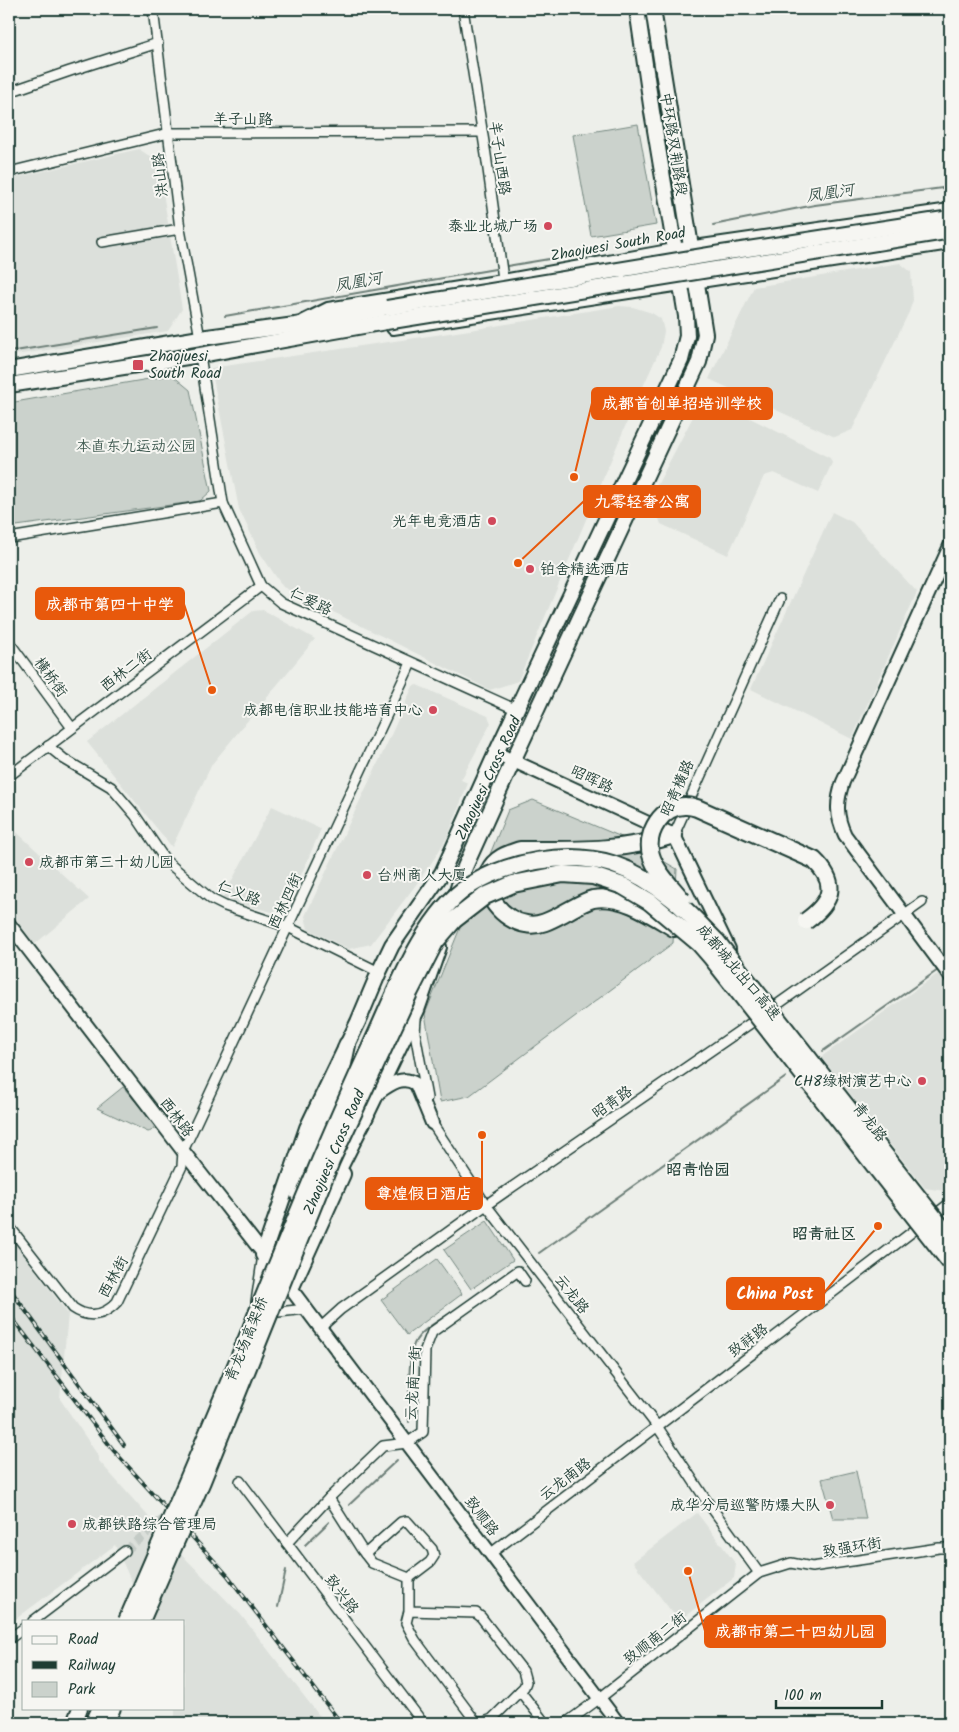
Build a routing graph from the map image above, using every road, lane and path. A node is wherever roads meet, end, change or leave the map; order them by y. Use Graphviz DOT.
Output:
graph roads {
  1 [pos="154,9"];
  2 [pos="463,9"];
  3 [pos="637,9"];
  4 [pos="653,9"];
  5 [pos="158,43"];
  6 [pos="9,92"];
  7 [pos="482,132"];
  8 [pos="169,133"];
  9 [pos="9,172"];
  10 [pos="948,225"];
  11 [pos="180,229"];
  12 [pos="102,242"];
  13 [pos="691,248"];
  14 [pos="674,250"];
  15 [pos="503,281"];
  16 [pos="697,281"];
  17 [pos="681,284"];
  18 [pos="508,311"];
  19 [pos="295,332"];
  20 [pos="200,338"];
  21 [pos="200,355"];
  22 [pos="9,370"];
  23 [pos="9,385"];
  24 [pos="223,503"];
  25 [pos="9,538"];
  26 [pos="950,546"];
  27 [pos="261,586"];
  28 [pos="780,599"];
  29 [pos="9,642"];
  30 [pos="411,662"];
  31 [pos="517,710"];
  32 [pos="72,728"];
  33 [pos="48,746"];
  34 [pos="496,753"];
  35 [pos="513,761"];
  36 [pos="9,776"];
  37 [pos="674,835"];
  38 [pos="922,902"];
  39 [pos="904,915"];
  40 [pos="806,921"];
  41 [pos="9,924"];
  42 [pos="288,926"];
  43 [pos="717,942"];
  44 [pos="699,943"];
  45 [pos="379,972"];
  46 [pos="949,974"];
  47 [pos="417,1010"];
  48 [pos="764,1014"];
  49 [pos="347,1045"];
  50 [pos="372,1059"];
  51 [pos="376,1095"];
  52 [pos="366,1114"];
  53 [pos="432,1123"];
  54 [pos="183,1151"];
  55 [pos="950,1203"];
  56 [pos="486,1205"];
  57 [pos="927,1220"];
  58 [pos="9,1226"];
  59 [pos="950,1238"];
  60 [pos="950,1250"];
  61 [pos="263,1255"];
  62 [pos="287,1256"];
  63 [pos="950,1262"];
  64 [pos="525,1281"];
  65 [pos="291,1289"];
  66 [pos="306,1309"];
  67 [pos="254,1314"];
  68 [pos="320,1328"];
  69 [pos="657,1426"];
  70 [pos="407,1443"];
  71 [pos="240,1481"];
  72 [pos="329,1498"];
  73 [pos="186,1500"];
  74 [pos="287,1544"];
  75 [pos="950,1548"];
  76 [pos="125,1551"];
  77 [pos="365,1554"];
  78 [pos="490,1554"];
  79 [pos="759,1574"];
  80 [pos="408,1578"];
  81 [pos="409,1611"];
  82 [pos="34,1620"];
  83 [pos="127,1620"];
  84 [pos="141,1620"];
  85 [pos="22,1629"];
  86 [pos="9,1639"];
  87 [pos="520,1691"];
  88 [pos="600,1698"];
  89 [pos="79,1710"];
  90 [pos="92,1710"];
  91 [pos="99,1710"];
  92 [pos="111,1710"];
  93 [pos="74,1723"];
  94 [pos="87,1723"];
  95 [pos="94,1723"];
  96 [pos="106,1723"];
  97 [pos="423,1723"];
  98 [pos="545,1723"];
  99 [pos="566,1723"];
  100 [pos="618,1723"];
  1 -- 5 [label="street, 洪山路"];
  2 -- 7 [label="street, 羊子山西路"];
  3 -- 14 [label="main road, 中环路双荆路段"];
  4 -- 13 [label="main road, 中环路双荆路段"];
  5 -- 6 [label="street"];
  5 -- 8 [label="street, 洪山路"];
  7 -- 8 [label="street, 羊子山路"];
  7 -- 15 [label="street, 羊子山西路"];
  8 -- 9 [label="street, 羊子山路"];
  8 -- 11 [label="street, 洪山路"];
  10 -- 13 [label="street, Zhaojuesi South Road"];
  10 -- 16 [label="street, Zhaojuesi South Road"];
  10 -- 19 [label="main road, Zhaojuesi South Road, bridge"];
  11 -- 12 [label="street"];
  11 -- 20 [label="street, 洪山路"];
  13 -- 14 [label="street, Zhaojuesi South Road"];
  13 -- 16 [label="main road, 中环路双荆路段"];
  14 -- 15 [label="street, Zhaojuesi South Road"];
  14 -- 17 [label="main road, 中环路双荆路段"];
  15 -- 18 [label="street, 羊子山西路"];
  15 -- 19 [label="street, Zhaojuesi South Road"];
  16 -- 17 [label="street, Zhaojuesi South Road"];
  16 -- 35 [label="main road, Zhaojuesi Cross Road"];
  17 -- 18 [label="street, Zhaojuesi South Road"];
  17 -- 31 [label="main road, Zhaojuesi Cross Road"];
  18 -- 19 [label="street, Zhaojuesi South Road"];
  19 -- 20 [label="main road, Zhaojuesi South Road"];
  19 -- 21 [label="main road, Zhaojuesi South Road"];
  20 -- 22 [label="main road, Zhaojuesi South Road"];
  21 -- 23 [label="main road, Zhaojuesi South Road"];
  21 -- 24 [label="street, 仁爱路"];
  24 -- 25 [label="street"];
  24 -- 27 [label="street, 仁爱路"];
  26 -- 39 [label="street"];
  27 -- 30 [label="street, 仁爱路"];
  27 -- 32 [label="street, 西林二街"];
  28 -- 37 [label="street, 昭青横路"];
  29 -- 32 [label="street, 横桥街"];
  30 -- 31 [label="street, 仁爱路"];
  30 -- 42 [label="street, 西林四街"];
  31 -- 34 [label="main road, Zhaojuesi Cross Road"];
  32 -- 33 [label="street, 西林二街"];
  33 -- 36 [label="street, 西林二街"];
  33 -- 42 [label="street, 仁义路"];
  34 -- 35 [label="street, 昭晖路"];
  34 -- 45 [label="main road, Zhaojuesi Cross Road"];
  35 -- 37 [label="street, 昭晖路"];
  35 -- 47 [label="main road, Zhaojuesi Cross Road"];
  37 -- 44 [label="highway, bridge"];
  37 -- 48 [label="street, 昭青横路"];
  38 -- 39 [label="street, 昭青路"];
  39 -- 46 [label="street"];
  39 -- 48 [label="street, 昭青路"];
  40 -- 43 [label="highway, bridge"];
  41 -- 54 [label="street, 西林路"];
  42 -- 45 [label="street, 仁义路"];
  42 -- 54 [label="street, 西林四街"];
  43 -- 50 [label="highway, 成都城北出口高速, bridge"];
  43 -- 59 [label="highway, 成都城北出口高速, bridge"];
  44 -- 50 [label="highway, 成都城北出口高速, bridge"];
  44 -- 63 [label="highway, 成都城北出口高速, bridge"];
  45 -- 49 [label="main road, Zhaojuesi Cross Road"];
  47 -- 51 [label="main road, Zhaojuesi Cross Road"];
  47 -- 53 [label="street, 云龙路"];
  48 -- 56 [label="street, 昭青路"];
  48 -- 57 [label="street, 青龙路"];
  49 -- 61 [label="main road, Zhaojuesi Cross Road"];
  49 -- 62 [label="highway, bridge"];
  50 -- 62 [label="highway, 青龙场高架桥, bridge"];
  51 -- 52 [label="main road, Zhaojuesi Cross Road"];
  51 -- 53 [label="street"];
  52 -- 62 [label="highway, bridge"];
  52 -- 65 [label="main road, Zhaojuesi Cross Road"];
  53 -- 56 [label="street, 云龙路"];
  54 -- 58 [label="street, 西林街"];
  54 -- 61 [label="street, 西林路"];
  55 -- 57 [label="street, 致祥路"];
  56 -- 68 [label="street, 昭青路"];
  56 -- 69 [label="street, 云龙路"];
  57 -- 60 [label="street, 青龙路"];
  57 -- 69 [label="street, 致祥路"];
  61 -- 65 [label="street, 西林路"];
  61 -- 67 [label="street"];
  62 -- 83 [label="highway, 青龙场高架桥, bridge"];
  62 -- 84 [label="highway, 青龙场高架桥, bridge"];
  64 -- 70 [label="street, 云龙南一街"];
  65 -- 66 [label="street, 西林路"];
  66 -- 67 [label="street"];
  66 -- 68 [label="street, 西林路"];
  67 -- 73 [label="street"];
  68 -- 70 [label="street, 致顺路"];
  69 -- 78 [label="street, 云龙南路"];
  69 -- 79 [label="street, 云龙路"];
  70 -- 72 [label="street"];
  70 -- 78 [label="street, 致顺路"];
  71 -- 74 [label="street, 致兴路"];
  72 -- 74 [label="street"];
  72 -- 77 [label="street"];
  74 -- 97 [label="street, 致兴路"];
  75 -- 79 [label="street, 致强环街"];
  76 -- 82 [label="street"];
  77 -- 80 [label="street"];
  77 -- 80 [label="street"];
  78 -- 88 [label="street, 致顺路"];
  79 -- 88 [label="street, 致顺南二街"];
  80 -- 81 [label="street"];
  81 -- 87 [label="street"];
  81 -- 87 [label="street"];
  85 -- 86 [label="street"];
  87 -- 98 [label="street"];
  88 -- 99 [label="street, 致顺南二街"];
  88 -- 100 [label="street, 致顺路"];
  89 -- 93 [label="main road"];
  90 -- 94 [label="highway"];
  91 -- 95 [label="highway"];
  92 -- 96 [label="main road"];
}
